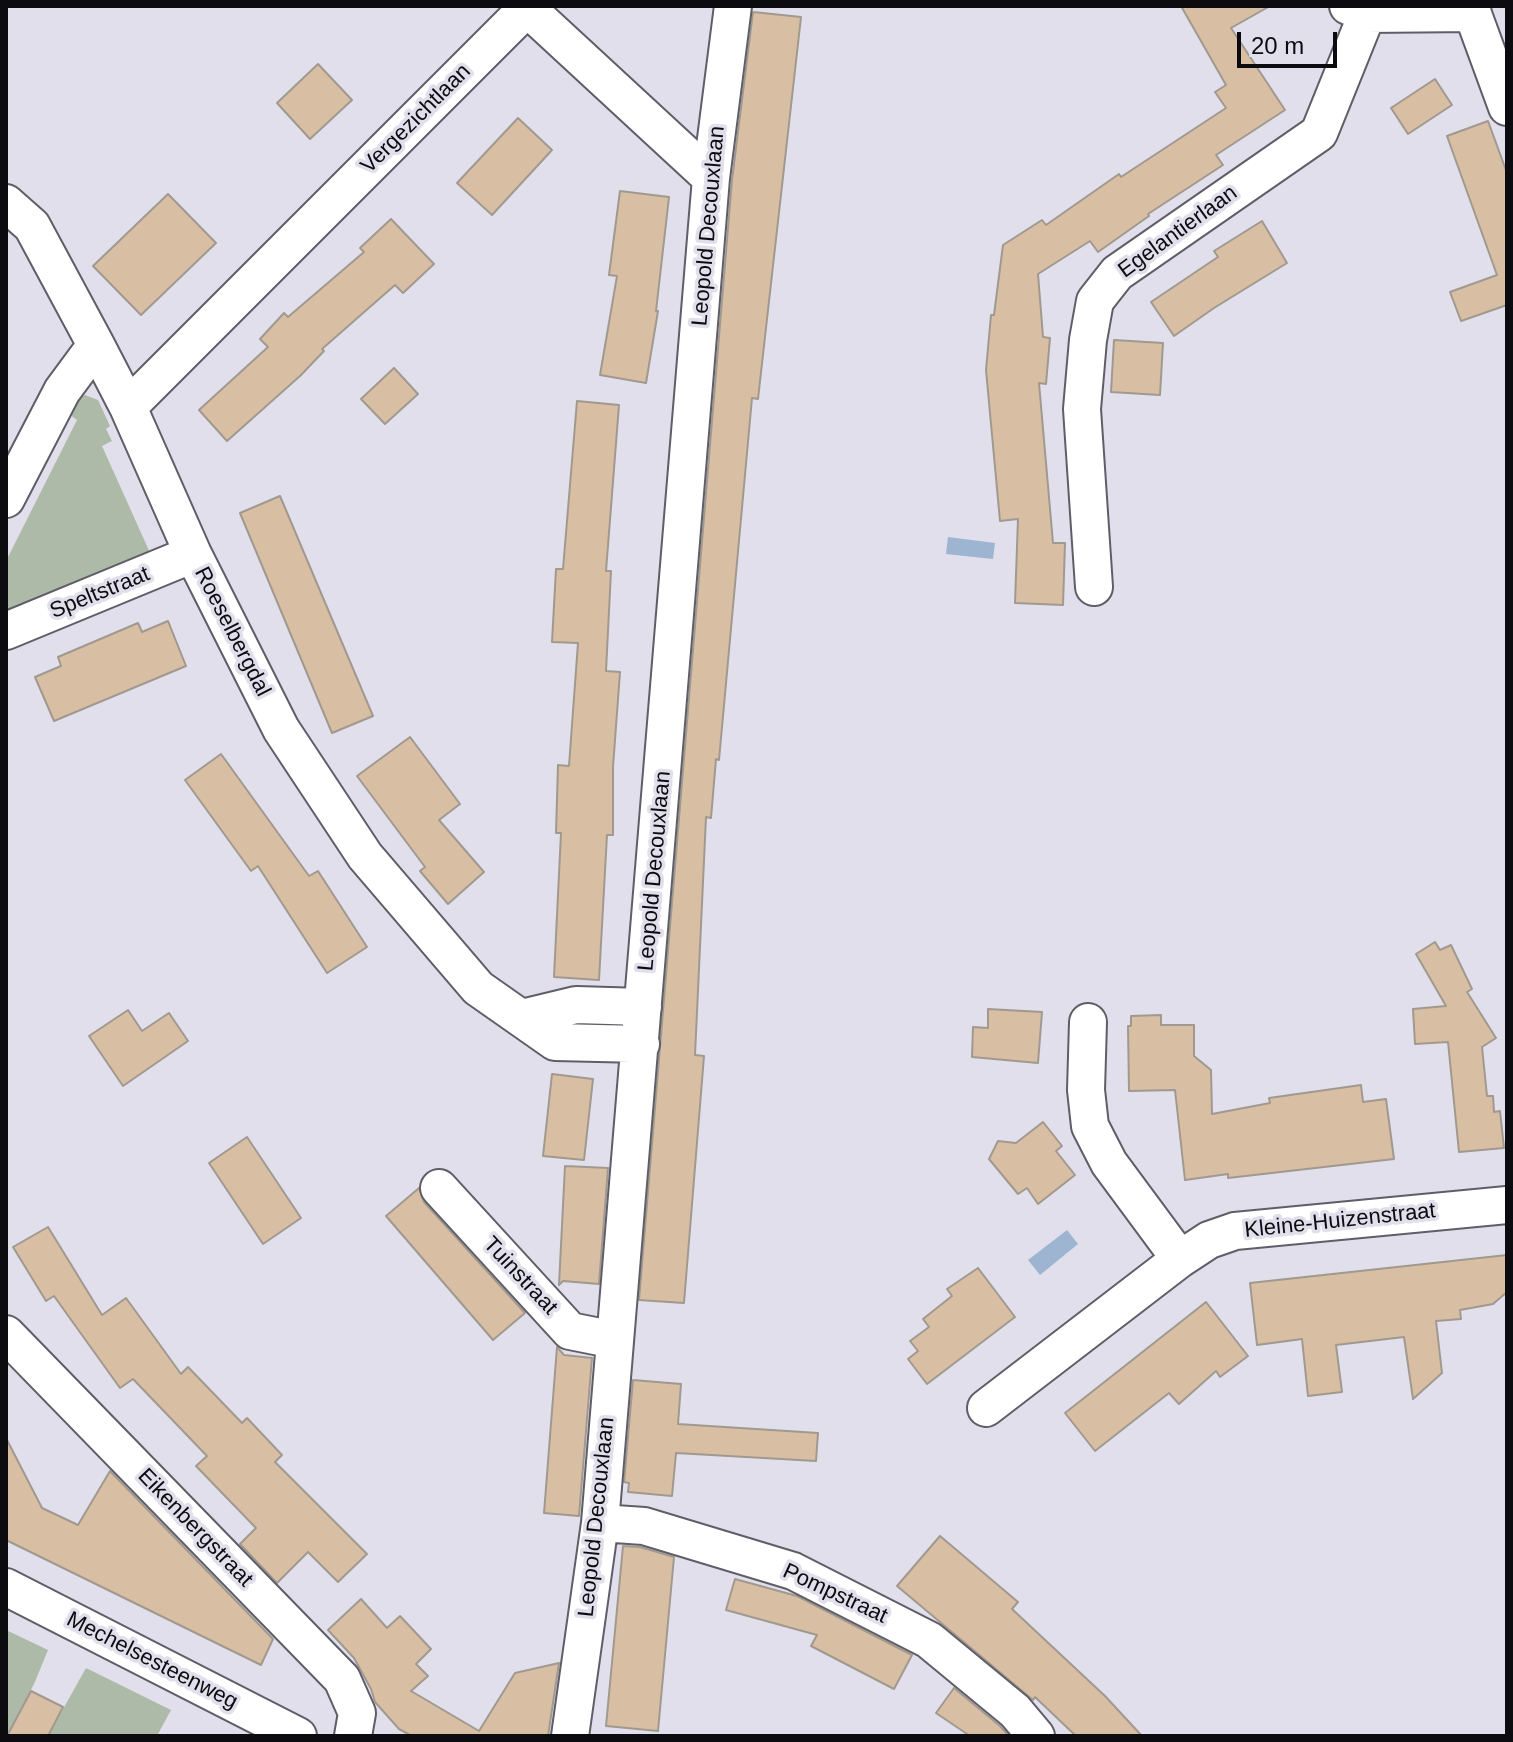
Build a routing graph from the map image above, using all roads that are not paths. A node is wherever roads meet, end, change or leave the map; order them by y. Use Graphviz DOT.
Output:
graph roads {
  1 [pos="733,6"];
  2 [pos="1471,9"];
  3 [pos="1358,10"];
  4 [pos="1507,107"];
  5 [pos="711,178"];
  6 [pos="6,203"];
  7 [pos="96,345"];
  8 [pos="128,407"];
  9 [pos="6,499"];
  10 [pos="193,554"];
  11 [pos="1094,587"];
  12 [pos="6,631"];
  13 [pos="643,1007"];
  14 [pos="522,1018"];
  15 [pos="1088,1022"];
  16 [pos="641,1044"];
  17 [pos="439,1188"];
  18 [pos="1507,1205"];
  19 [pos="1180,1259"];
  20 [pos="6,1334"];
  21 [pos="615,1340"];
  22 [pos="986,1408"];
  23 [pos="600,1523"];
  24 [pos="6,1587"];
  25 [pos="298,1736"];
  26 [pos="353,1736"];
  27 [pos="570,1736"];
  28 [pos="1036,1736"];
  1 -- 5 [label="street, Leopold Decouxlaan"];
  2 -- 3 [label="street"];
  2 -- 4 [label="street"];
  3 -- 11 [label="street, Egelantierlaan"];
  5 -- 8 [label="street, Vergezichtlaan"];
  5 -- 13 [label="street, Leopold Decouxlaan"];
  6 -- 7 [label="street, Roeselbergdal"];
  7 -- 8 [label="street, Roeselbergdal"];
  7 -- 9 [label="street"];
  8 -- 10 [label="street, Roeselbergdal"];
  10 -- 12 [label="street, Speltstraat"];
  10 -- 14 [label="street, Roeselbergdal"];
  13 -- 14 [label="street"];
  13 -- 16 [label="street, Leopold Decouxlaan"];
  14 -- 16 [label="street, Roeselbergdal"];
  15 -- 19 [label="street"];
  16 -- 21 [label="street, Leopold Decouxlaan"];
  17 -- 21 [label="street, Tuinstraat"];
  18 -- 19 [label="street, Kleine-Huizenstraat"];
  19 -- 22 [label="street, Kleine-Huizenstraat"];
  20 -- 26 [label="street, Eikenbergstraat"];
  21 -- 23 [label="street, Leopold Decouxlaan"];
  23 -- 27 [label="street, Leopold Decouxlaan"];
  23 -- 28 [label="street, Pompstraat"];
  24 -- 25 [label="street, Mechelsesteenweg"];
}
